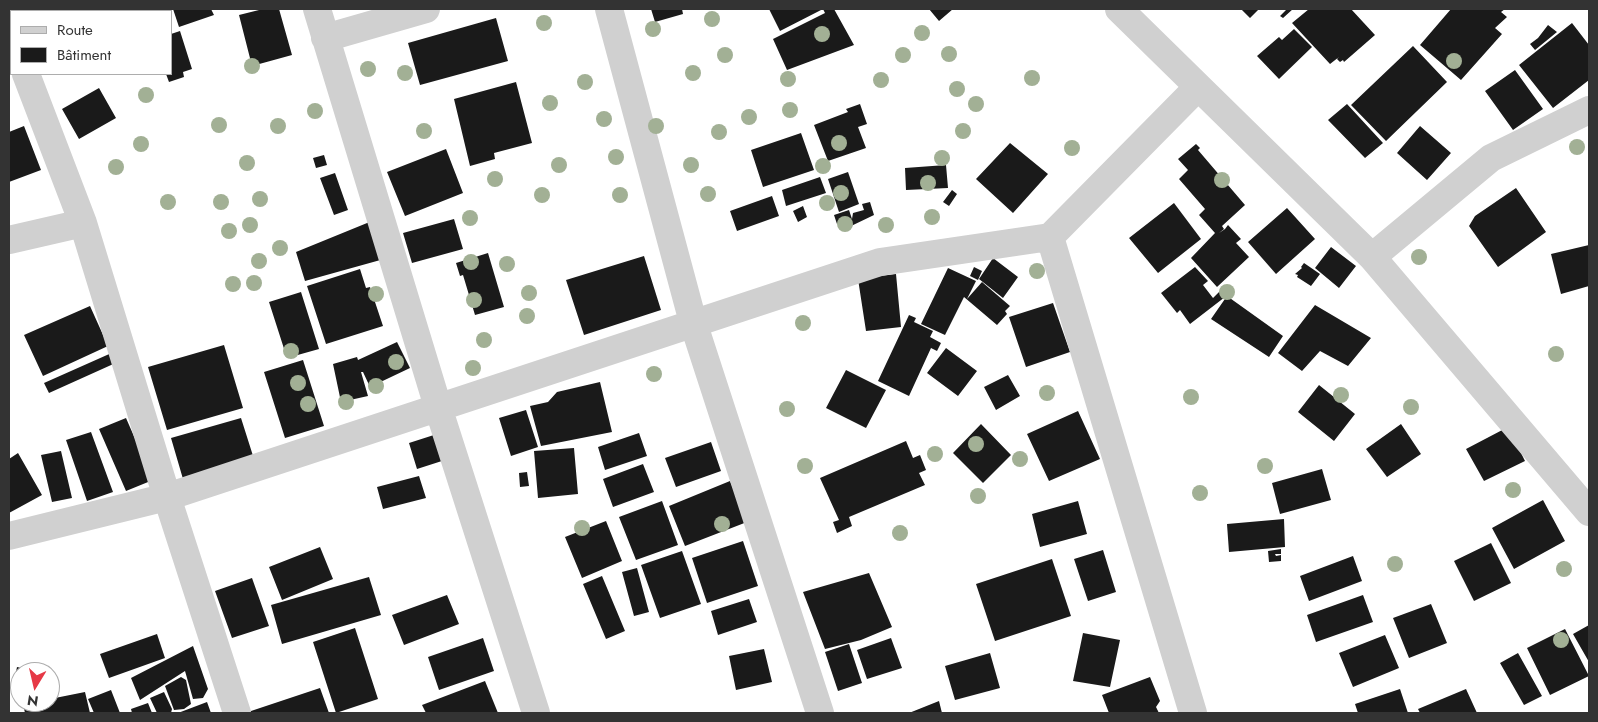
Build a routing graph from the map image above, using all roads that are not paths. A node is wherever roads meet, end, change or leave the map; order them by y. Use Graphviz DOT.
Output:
graph roads {
  1 [pos="317,9"];
  2 [pos="426,9"];
  3 [pos="609,9"];
  4 [pos="1119,9"];
  5 [pos="325,38"];
  6 [pos="26,75"];
  7 [pos="1198,87"];
  8 [pos="1589,110"];
  9 [pos="83,223"];
  10 [pos="1050,237"];
  11 [pos="9,240"];
  12 [pos="1372,257"];
  13 [pos="693,322"];
  14 [pos="438,407"];
  15 [pos="167,497"];
  16 [pos="1589,512"];
  17 [pos="9,536"];
  18 [pos="237,713"];
  19 [pos="536,713"];
  20 [pos="820,713"];
  21 [pos="1193,713"];
  1 -- 5 [label="street"];
  2 -- 5 [label="street"];
  3 -- 13 [label="street"];
  4 -- 7 [label="street"];
  5 -- 14 [label="street"];
  6 -- 9 [label="street"];
  7 -- 10 [label="street"];
  7 -- 12 [label="street"];
  8 -- 12 [label="street"];
  9 -- 11 [label="street"];
  9 -- 15 [label="street"];
  10 -- 13 [label="street"];
  10 -- 21 [label="street"];
  12 -- 16 [label="street"];
  13 -- 14 [label="street"];
  13 -- 20 [label="street"];
  14 -- 15 [label="street"];
  14 -- 19 [label="street"];
  15 -- 17 [label="street"];
  15 -- 18 [label="street"];
}
